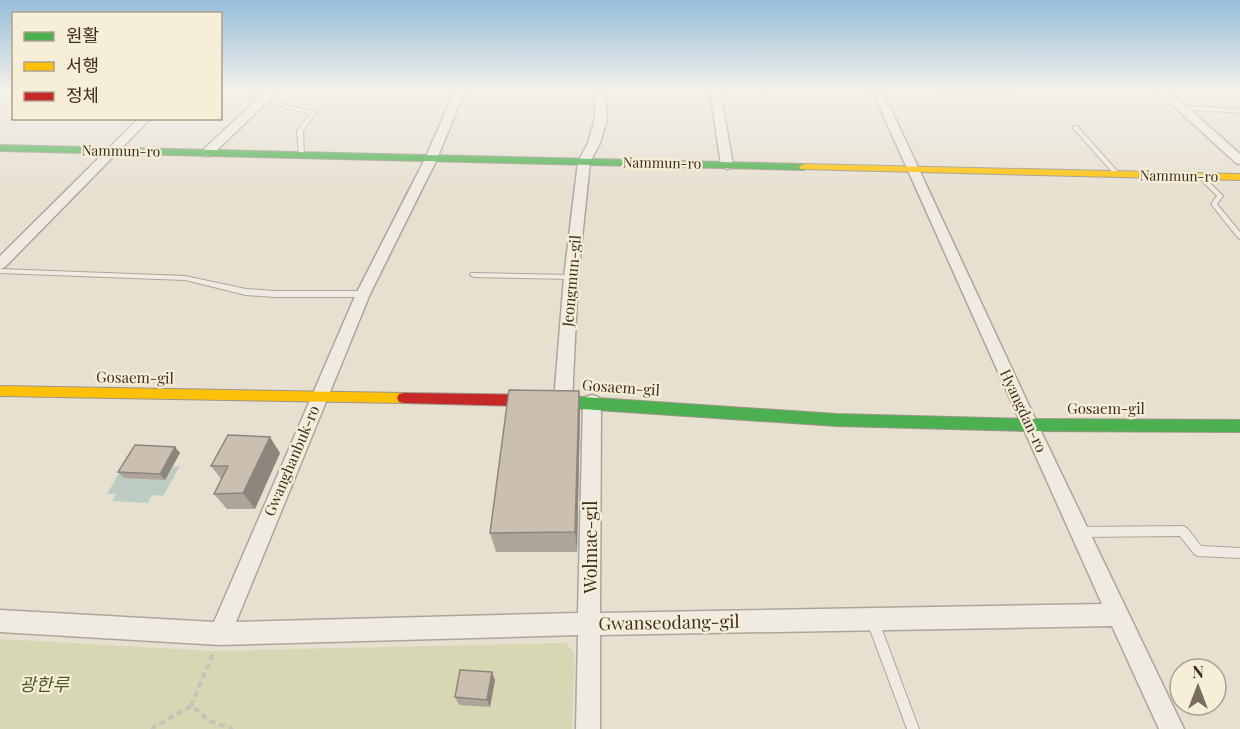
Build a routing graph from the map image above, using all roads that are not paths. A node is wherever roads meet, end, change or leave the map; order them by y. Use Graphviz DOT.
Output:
graph roads {
  1 [pos="140,124"];
  2 [pos="238,124"];
  3 [pos="305,124"];
  4 [pos="446,124"];
  5 [pos="600,124"];
  6 [pos="720,124"];
  7 [pos="894,124"];
  8 [pos="1200,124"];
  9 [pos="1075,127"];
  10 [pos="0,148"];
  11 [pos="112,151"];
  12 [pos="207,153"];
  13 [pos="302,155"];
  14 [pos="431,159"];
  15 [pos="1240,160"];
  16 [pos="584,162"];
  17 [pos="727,165"];
  18 [pos="914,169"];
  19 [pos="1117,174"];
  20 [pos="1200,176"];
  21 [pos="1240,177"];
  22 [pos="1240,237"];
  23 [pos="0,264"];
  24 [pos="0,271"];
  25 [pos="474,275"];
  26 [pos="571,277"];
  27 [pos="363,294"];
  28 [pos="0,391"];
  29 [pos="319,398"];
  30 [pos="563,401"];
  31 [pos="592,402"];
  32 [pos="1029,425"];
  33 [pos="1240,426"];
  34 [pos="1080,532"];
  35 [pos="1240,553"];
  36 [pos="1119,615"];
  37 [pos="872,619"];
  38 [pos="0,621"];
  39 [pos="590,624"];
  40 [pos="220,634"];
  41 [pos="588,729"];
  42 [pos="913,729"];
  43 [pos="1172,729"];
  1 -- 11 [label="street"];
  2 -- 12 [label="street"];
  3 -- 13 [label="lane"];
  4 -- 14 [label="street, Gwanghanbuk-ro"];
  5 -- 16 [label="street, Jeongmun-gil"];
  6 -- 17 [label="street"];
  7 -- 18 [label="street, Hyangdan-ro"];
  8 -- 15 [label="street"];
  9 -- 19 [label="lane, Nammun-ro"];
  10 -- 11 [label="street, Nammun-ro"];
  11 -- 12 [label="street, Nammun-ro"];
  11 -- 23 [label="street"];
  12 -- 13 [label="street, Nammun-ro"];
  13 -- 14 [label="street, Nammun-ro"];
  14 -- 16 [label="street, Nammun-ro"];
  14 -- 27 [label="street, Gwanghanbuk-ro"];
  16 -- 17 [label="street, Nammun-ro"];
  16 -- 26 [label="street, Jeongmun-gil"];
  17 -- 18 [label="street, Nammun-ro"];
  18 -- 19 [label="street, Nammun-ro"];
  18 -- 32 [label="street, Hyangdan-ro"];
  19 -- 20 [label="street, Nammun-ro"];
  20 -- 21 [label="street, Nammun-ro"];
  20 -- 22 [label="lane"];
  24 -- 27 [label="lane"];
  25 -- 26 [label="lane"];
  26 -- 30 [label="street, Jeongmun-gil"];
  27 -- 29 [label="street, Gwanghanbuk-ro"];
  28 -- 29 [label="street, Gosaem-gil"];
  29 -- 30 [label="street, Gosaem-gil"];
  29 -- 40 [label="street, Gwanghanbuk-ro"];
  30 -- 31 [label="street, Gosaem-gil"];
  31 -- 32 [label="street, Gosaem-gil"];
  31 -- 39 [label="street, Wolmae-gil"];
  32 -- 33 [label="street, Gosaem-gil"];
  32 -- 34 [label="street, Hyangdan-ro"];
  34 -- 35 [label="lane"];
  34 -- 36 [label="street, Hyangdan-ro"];
  36 -- 37 [label="street, Gwanseodang-gil"];
  36 -- 43 [label="street, Hyangdan-ro"];
  37 -- 39 [label="street, Gwanseodang-gil"];
  37 -- 42 [label="lane"];
  38 -- 40 [label="street"];
  39 -- 40 [label="street, Gwanseodang-gil"];
  39 -- 41 [label="street, Wolmae-gil"];
}
